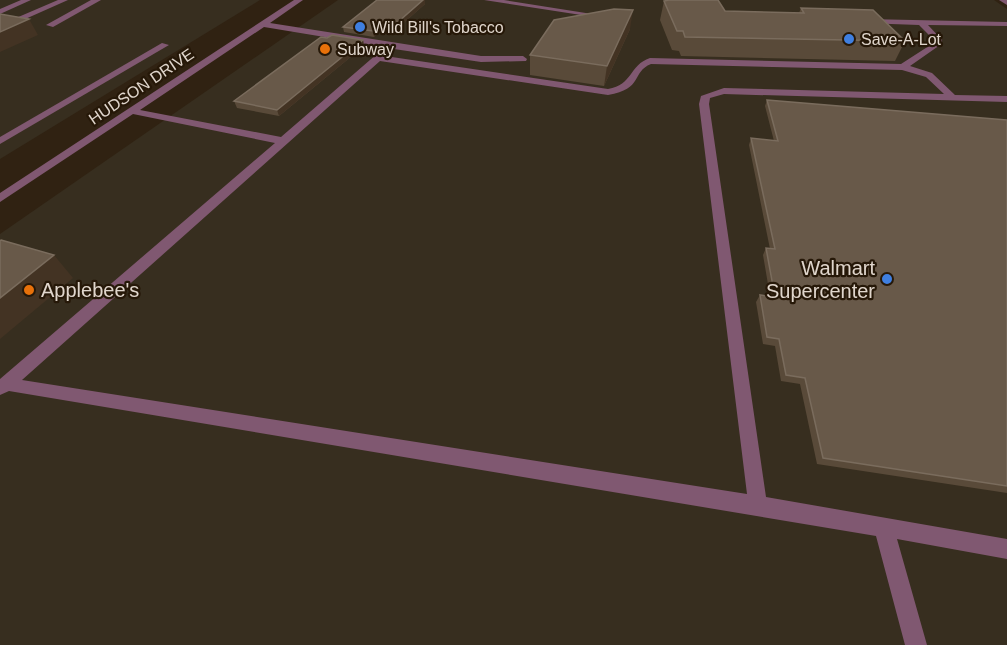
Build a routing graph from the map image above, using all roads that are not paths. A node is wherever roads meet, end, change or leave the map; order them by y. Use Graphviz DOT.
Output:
graph roads {
  1 [pos="27,0"];
  2 [pos="64,0"];
  3 [pos="97,0"];
  4 [pos="108,0"];
  5 [pos="299,0"];
  6 [pos="488,0"];
  7 [pos="1002,0"];
  8 [pos="1007,3"];
  9 [pos="0,12"];
  10 [pos="609,17"];
  11 [pos="20,18"];
  12 [pos="64,18"];
  13 [pos="858,21"];
  14 [pos="921,22"];
  15 [pos="261,24"];
  16 [pos="1007,24"];
  17 [pos="50,25"];
  18 [pos="165,45"];
  19 [pos="392,46"];
  20 [pos="378,58"];
  21 [pos="523,59"];
  22 [pos="903,67"];
  23 [pos="953,98"];
  24 [pos="1007,99"];
  25 [pos="132,111"];
  26 [pos="0,141"];
  27 [pos="282,141"];
  28 [pos="1,197"];
  29 [pos="2,387"];
  30 [pos="758,506"];
  31 [pos="884,527"];
  32 [pos="1007,549"];
  33 [pos="916,645"];
  1 -- 9 [label="street"];
  2 -- 11 [label="street"];
  3 -- 12 [label="street"];
  4 -- 12 [label="street"];
  5 -- 15 [label="street, HUDSON DRIVE"];
  6 -- 10 [label="street"];
  7 -- 8 [label="street"];
  12 -- 17 [label="street"];
  13 -- 14 [label="street"];
  14 -- 16 [label="street"];
  14 -- 22 [label="street"];
  15 -- 19 [label="street"];
  15 -- 25 [label="street, HUDSON DRIVE"];
  18 -- 26 [label="street"];
  19 -- 20 [label="street"];
  19 -- 21 [label="street"];
  20 -- 22 [label="street"];
  20 -- 27 [label="street"];
  22 -- 23 [label="street"];
  23 -- 24 [label="street"];
  23 -- 30 [label="street"];
  25 -- 27 [label="street"];
  25 -- 28 [label="street, HUDSON DRIVE"];
  27 -- 29 [label="street"];
  29 -- 30 [label="street"];
  30 -- 31 [label="street"];
  31 -- 32 [label="street"];
  31 -- 33 [label="street"];
}
